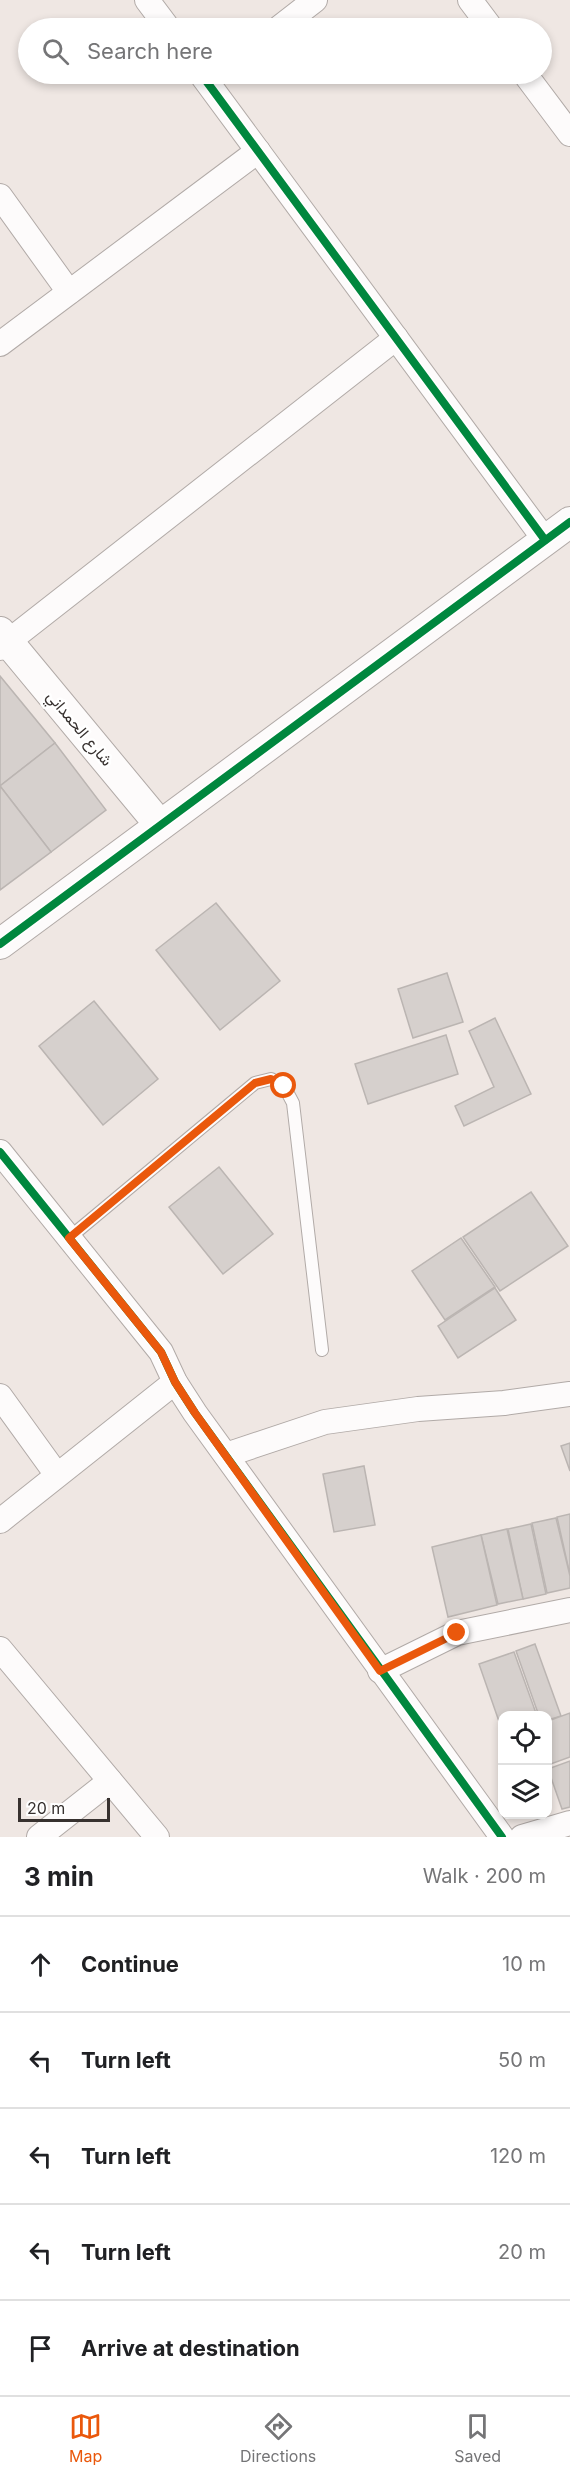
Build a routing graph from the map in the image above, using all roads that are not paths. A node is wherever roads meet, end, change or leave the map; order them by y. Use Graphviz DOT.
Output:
graph roads {
  1 [pos="147,0"];
  2 [pos="315,0"];
  3 [pos="470,0"];
  4 [pos="160,18"];
  5 [pos="292,18"];
  6 [pos="484,18"];
  7 [pos="215,84"];
  8 [pos="532,84"];
  9 [pos="570,134"];
  10 [pos="258,151"];
  11 [pos="0,196"];
  12 [pos="69,292"];
  13 [pos="396,338"];
  14 [pos="0,344"];
  15 [pos="570,522"];
  16 [pos="545,540"];
  17 [pos="3,640"];
  18 [pos="160,825"];
  19 [pos="0,944"];
  20 [pos="0,1152"];
  21 [pos="69,1238"];
  22 [pos="322,1350"];
  23 [pos="175,1382"];
  24 [pos="570,1394"];
  25 [pos="0,1396"];
  26 [pos="226,1455"];
  27 [pos="57,1475"];
  28 [pos="0,1521"];
  29 [pos="570,1610"];
  30 [pos="0,1649"];
  31 [pos="380,1671"];
  32 [pos="110,1781"];
  33 [pos="570,1823"];
  34 [pos="39,1837"];
  35 [pos="157,1837"];
  36 [pos="502,1837"];
  37 [pos="522,1837"];
  1 -- 4 [label="street"];
  2 -- 5 [label="street"];
  3 -- 6 [label="street"];
  7 -- 10 [label="street"];
  8 -- 9 [label="street"];
  10 -- 12 [label="street"];
  10 -- 13 [label="street"];
  11 -- 12 [label="street"];
  12 -- 14 [label="street"];
  13 -- 16 [label="street"];
  13 -- 17 [label="street"];
  15 -- 16 [label="street"];
  16 -- 18 [label="street"];
  17 -- 18 [label="street, شارع الحمداني"];
  18 -- 19 [label="street"];
  20 -- 21 [label="street"];
  21 -- 22 [label="lane"];
  21 -- 23 [label="street"];
  23 -- 26 [label="street"];
  23 -- 27 [label="street"];
  24 -- 26 [label="street"];
  25 -- 27 [label="street"];
  26 -- 31 [label="street"];
  27 -- 28 [label="street"];
  29 -- 31 [label="street"];
  30 -- 32 [label="street"];
  31 -- 36 [label="street"];
  32 -- 34 [label="street"];
  32 -- 35 [label="street"];
  33 -- 37 [label="street"];
}
